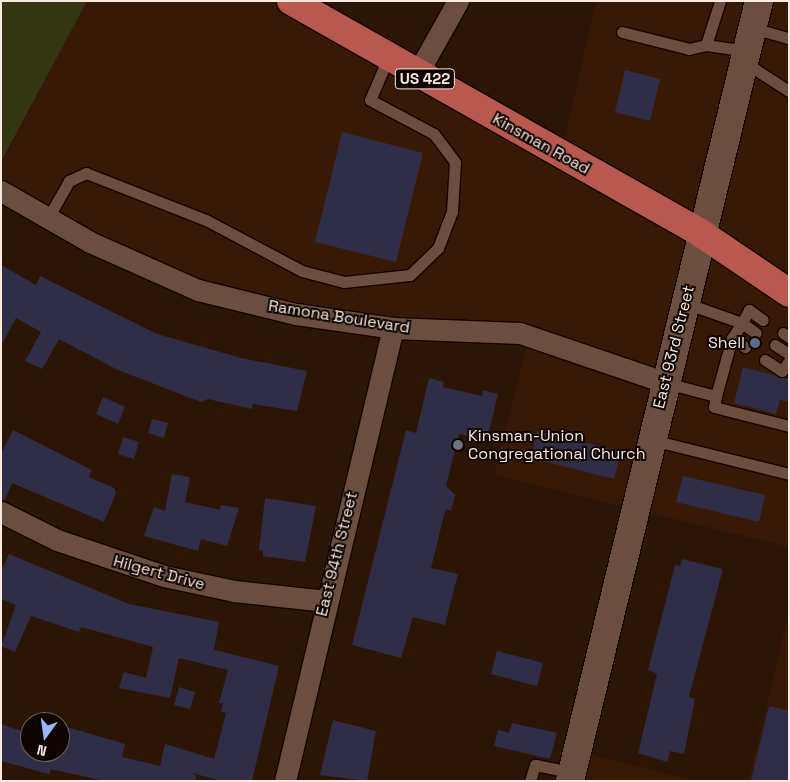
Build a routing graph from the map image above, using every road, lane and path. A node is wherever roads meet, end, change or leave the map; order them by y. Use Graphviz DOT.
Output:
graph roads {
  1 [pos="291,1"];
  2 [pos="458,1"];
  3 [pos="720,1"];
  4 [pos="759,1"];
  5 [pos="622,32"];
  6 [pos="789,38"];
  7 [pos="706,45"];
  8 [pos="748,47"];
  9 [pos="388,58"];
  10 [pos="417,74"];
  11 [pos="789,91"];
  12 [pos="1,191"];
  13 [pos="48,218"];
  14 [pos="702,234"];
  15 [pos="789,293"];
  16 [pos="684,303"];
  17 [pos="763,320"];
  18 [pos="742,323"];
  19 [pos="393,328"];
  20 [pos="756,333"];
  21 [pos="732,338"];
  22 [pos="774,345"];
  23 [pos="745,347"];
  24 [pos="789,354"];
  25 [pos="765,360"];
  26 [pos="789,361"];
  27 [pos="664,382"];
  28 [pos="716,396"];
  29 [pos="789,426"];
  30 [pos="650,440"];
  31 [pos="789,474"];
  32 [pos="1,512"];
  33 [pos="326,601"];
  34 [pos="571,777"];
  35 [pos="285,781"];
  36 [pos="530,781"];
  1 -- 9 [label="main road, Kinsman Road / US 422"];
  2 -- 10 [label="street"];
  3 -- 7 [label="lane"];
  4 -- 8 [label="main road, East 93rd Street"];
  5 -- 7 [label="lane"];
  6 -- 8 [label="lane"];
  7 -- 8 [label="lane"];
  8 -- 11 [label="lane"];
  8 -- 14 [label="main road, East 93rd Street"];
  9 -- 10 [label="main road, Kinsman Road / US 422"];
  9 -- 13 [label="lane"];
  10 -- 14 [label="main road, Kinsman Road / US 422"];
  12 -- 13 [label="street, Ramona Boulevard"];
  13 -- 19 [label="street, Ramona Boulevard"];
  14 -- 15 [label="main road, Kinsman Road / US 422"];
  14 -- 16 [label="main road, East 93rd Street"];
  16 -- 18 [label="lane"];
  16 -- 27 [label="main road, East 93rd Street"];
  17 -- 18 [label="lane"];
  18 -- 20 [label="lane"];
  18 -- 21 [label="lane"];
  19 -- 27 [label="street, Ramona Boulevard"];
  19 -- 33 [label="street, East 94th Street"];
  21 -- 23 [label="lane"];
  21 -- 28 [label="lane"];
  22 -- 24 [label="lane"];
  25 -- 26 [label="lane"];
  27 -- 28 [label="lane"];
  27 -- 30 [label="main road, East 93rd Street"];
  28 -- 29 [label="lane"];
  30 -- 31 [label="lane"];
  30 -- 34 [label="main road, East 93rd Street"];
  32 -- 33 [label="street, Hilgert Drive"];
  33 -- 35 [label="street, East 94th Street"];
  34 -- 36 [label="lane"];
}
